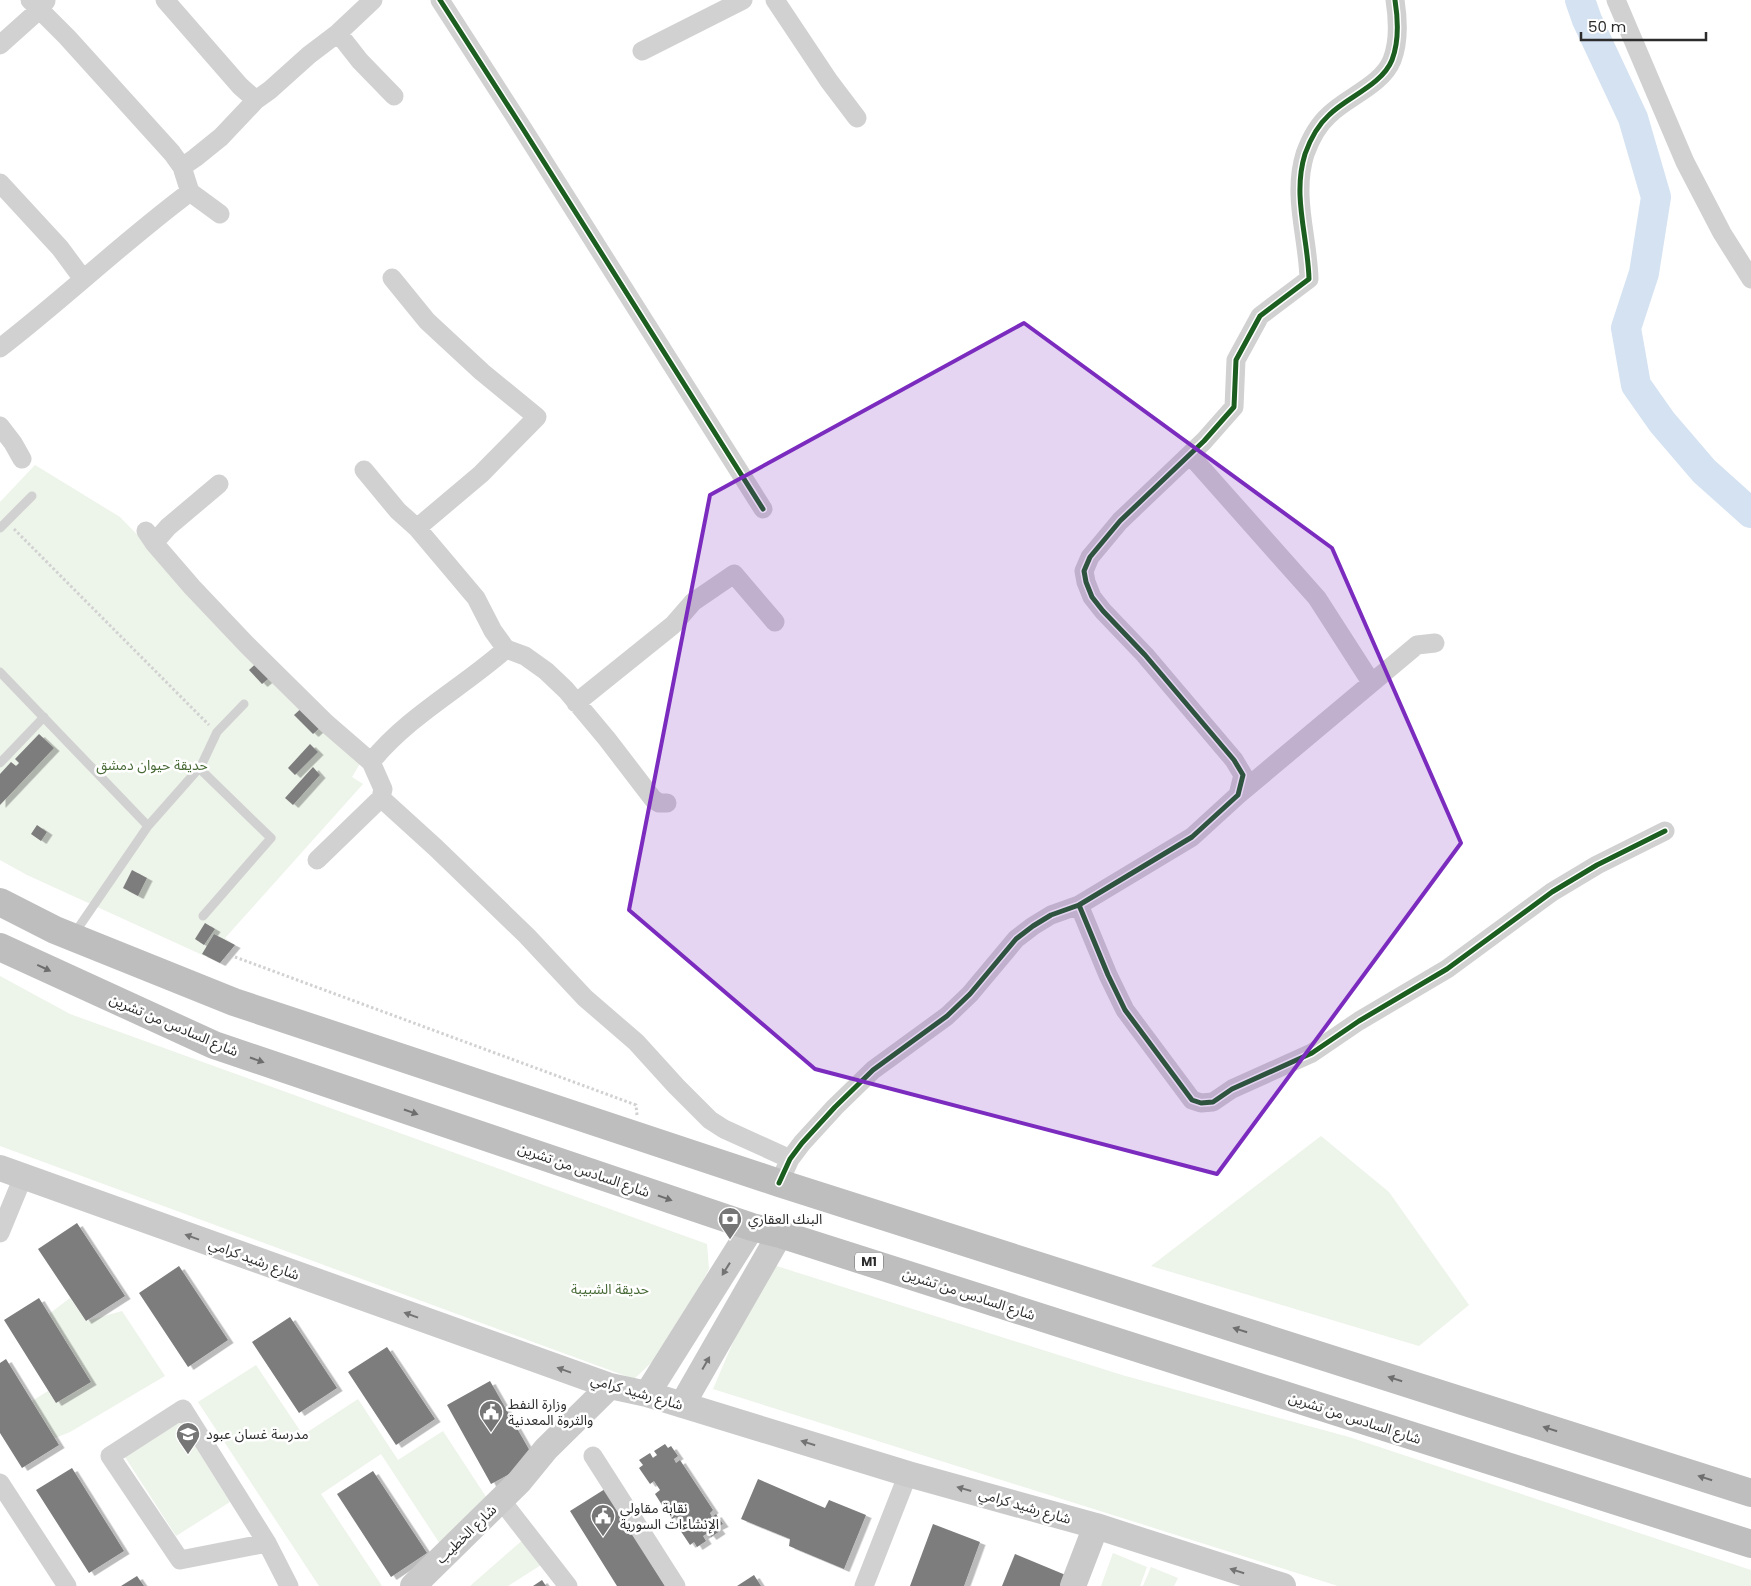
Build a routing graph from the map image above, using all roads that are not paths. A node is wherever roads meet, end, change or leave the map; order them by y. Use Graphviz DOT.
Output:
graph roads {
  1 [pos="165,0"];
  2 [pos="373,0"];
  3 [pos="440,0"];
  4 [pos="743,0"];
  5 [pos="775,0"];
  6 [pos="1396,0"];
  7 [pos="1616,0"];
  8 [pos="39,3"];
  9 [pos="338,33"];
  10 [pos="0,45"];
  11 [pos="642,51"];
  12 [pos="394,96"];
  13 [pos="256,100"];
  14 [pos="857,118"];
  15 [pos="182,167"];
  16 [pos="0,183"];
  17 [pos="190,192"];
  18 [pos="220,214"];
  19 [pos="392,278"];
  20 [pos="83,279"];
  21 [pos="1751,279"];
  22 [pos="0,348"];
  23 [pos="0,426"];
  24 [pos="1190,455"];
  25 [pos="22,459"];
  26 [pos="364,470"];
  27 [pos="219,484"];
  28 [pos="32,496"];
  29 [pos="763,509"];
  30 [pos="3,524"];
  31 [pos="417,528"];
  32 [pos="775,622"];
  33 [pos="1435,643"];
  34 [pos="506,648"];
  35 [pos="0,672"];
  36 [pos="1372,682"];
  37 [pos="576,703"];
  38 [pos="244,704"];
  39 [pos="44,717"];
  40 [pos="371,762"];
  41 [pos="0,763"];
  42 [pos="199,768"];
  43 [pos="1238,795"];
  44 [pos="381,798"];
  45 [pos="667,802"];
  46 [pos="148,826"];
  47 [pos="1665,831"];
  48 [pos="317,860"];
  49 [pos="0,902"];
  50 [pos="1079,905"];
  51 [pos="204,916"];
  52 [pos="72,936"];
  53 [pos="0,947"];
  54 [pos="784,1171"];
  55 [pos="11,1173"];
  56 [pos="752,1227"];
  57 [pos="0,1233"];
  58 [pos="780,1234"];
  59 [pos="615,1387"];
  60 [pos="647,1394"];
  61 [pos="682,1405"];
  62 [pos="593,1456"];
  63 [pos="908,1474"];
  64 [pos="0,1483"];
  65 [pos="510,1491"];
  66 [pos="1751,1493"];
  67 [pos="1096,1526"];
  68 [pos="267,1543"];
  69 [pos="1751,1544"];
  70 [pos="67,1586"];
  71 [pos="288,1586"];
  72 [pos="413,1586"];
  73 [pos="568,1586"];
  74 [pos="676,1586"];
  75 [pos="864,1586"];
  76 [pos="1073,1586"];
  77 [pos="1283,1586"];
  1 -- 13 [label="street"];
  2 -- 9 [label="street"];
  3 -- 29 [label="street"];
  4 -- 11 [label="street"];
  5 -- 14 [label="street"];
  6 -- 24 [label="street"];
  7 -- 21 [label="street"];
  8 -- 10 [label="street"];
  8 -- 15 [label="street"];
  9 -- 12 [label="street"];
  9 -- 13 [label="street"];
  13 -- 15 [label="street"];
  15 -- 17 [label="street"];
  16 -- 20 [label="street"];
  17 -- 18 [label="street"];
  17 -- 20 [label="street"];
  19 -- 31 [label="street"];
  20 -- 22 [label="street"];
  23 -- 25 [label="street"];
  24 -- 36 [label="street"];
  24 -- 43 [label="street"];
  26 -- 31 [label="street"];
  27 -- 40 [label="street"];
  28 -- 30 [label="lane"];
  31 -- 34 [label="street"];
  32 -- 37 [label="street"];
  33 -- 36 [label="street"];
  34 -- 37 [label="street"];
  34 -- 40 [label="street"];
  35 -- 39 [label="lane"];
  36 -- 43 [label="street"];
  37 -- 45 [label="street"];
  38 -- 42 [label="lane"];
  39 -- 41 [label="lane"];
  39 -- 46 [label="lane"];
  40 -- 44 [label="street"];
  42 -- 46 [label="lane"];
  42 -- 51 [label="lane"];
  43 -- 50 [label="street"];
  44 -- 48 [label="street"];
  44 -- 54 [label="street"];
  46 -- 52 [label="lane"];
  47 -- 50 [label="street"];
  49 -- 52 [label="highway"];
  50 -- 54 [label="street"];
  52 -- 54 [label="highway"];
  53 -- 56 [label="highway, شارع السادس من تشرين / M1, one-way"];
  66 -- 54 [label="highway, one-way"];
  55 -- 57 [label="street"];
  59 -- 55 [label="main road, شارع رشيد كرامي, one-way"];
  56 -- 58 [label="highway, شارع السادس من تشرين / M1"];
  56 -- 60 [label="main road, one-way"];
  61 -- 58 [label="main road, one-way"];
  58 -- 69 [label="highway, شارع السادس من تشرين / M1"];
  59 -- 60 [label="main road, شارع رشيد كرامي"];
  59 -- 65 [label="main road, شارع الخطيب"];
  60 -- 61 [label="main road, شارع رشيد كرامي"];
  63 -- 61 [label="main road, شارع رشيد كرامي, one-way"];
  62 -- 74 [label="street"];
  67 -- 63 [label="main road, شارع رشيد كرامي, one-way"];
  63 -- 75 [label="street"];
  64 -- 70 [label="street"];
  65 -- 72 [label="main road, شارع الخطيب"];
  65 -- 73 [label="street"];
  67 -- 76 [label="main road"];
  77 -- 67 [label="main road, شارع رشيد كرامي, one-way"];
  68 -- 68 [label="street"];
  68 -- 71 [label="street"];
}
